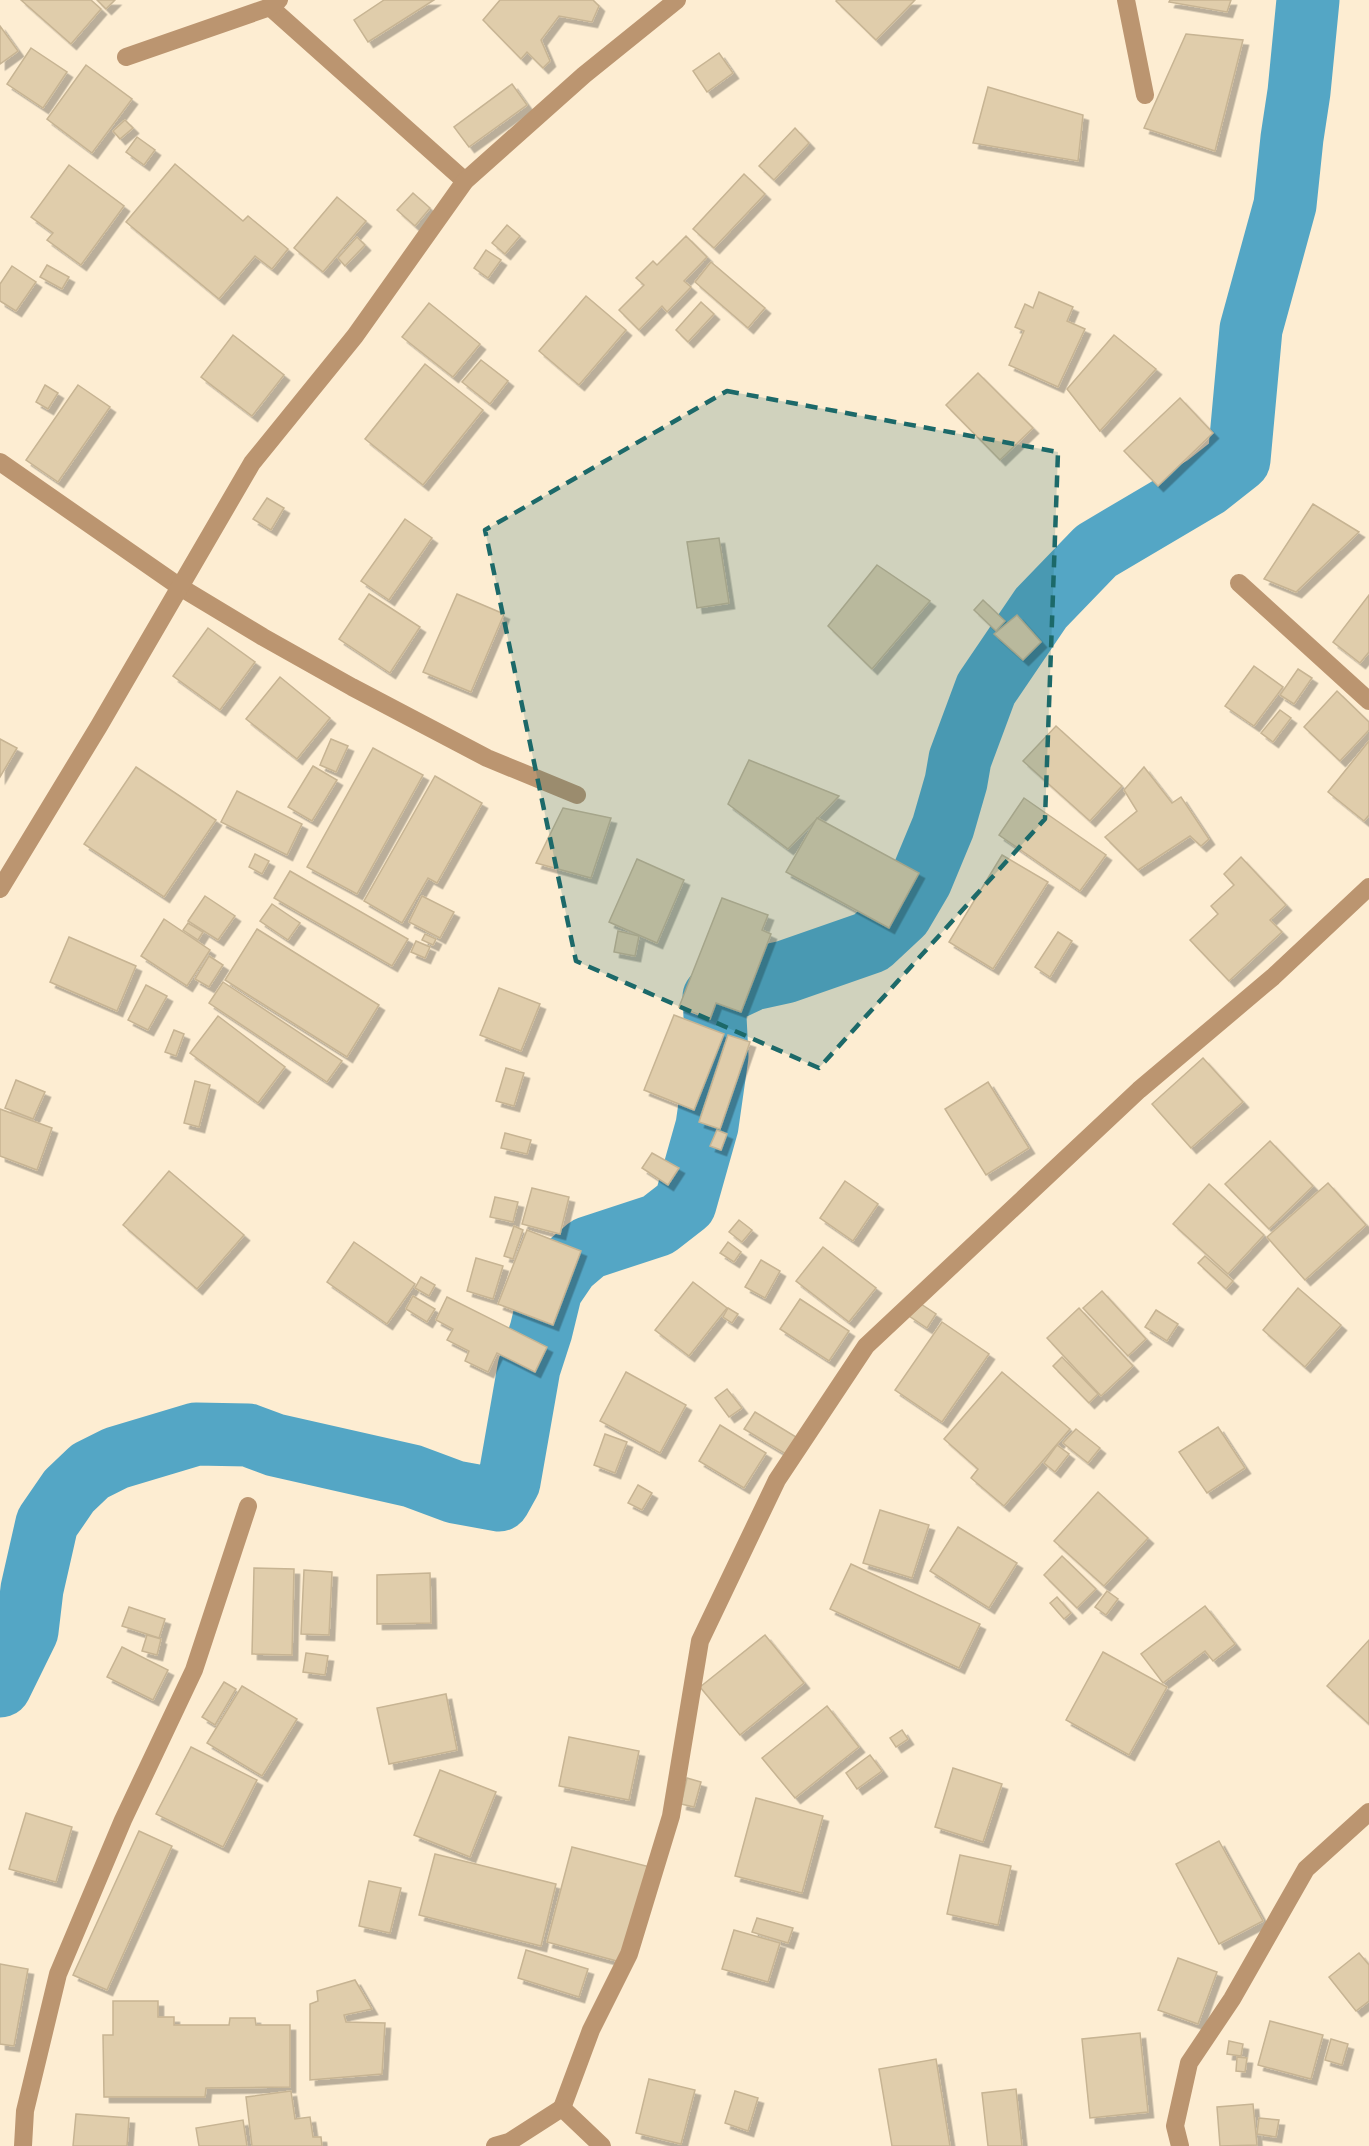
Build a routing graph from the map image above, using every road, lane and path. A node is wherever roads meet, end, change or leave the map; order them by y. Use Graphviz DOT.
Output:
graph roads {
  1 [pos="677,0"];
  2 [pos="1126,0"];
  3 [pos="274,4"];
  4 [pos="126,57"];
  5 [pos="1144,95"];
  6 [pos="465,181"];
  7 [pos="0,462"];
  8 [pos="1239,583"];
  9 [pos="180,587"];
  10 [pos="1369,701"];
  11 [pos="578,795"];
  12 [pos="1369,887"];
  13 [pos="0,889"];
  14 [pos="248,1506"];
  15 [pos="1369,1812"];
  16 [pos="562,2108"];
  17 [pos="22,2146"];
  18 [pos="495,2146"];
  19 [pos="602,2146"];
  20 [pos="1180,2146"];
  1 -- 6 [label="street"];
  2 -- 5 [label="street"];
  3 -- 4 [label="street"];
  3 -- 6 [label="street"];
  6 -- 9 [label="street"];
  7 -- 9 [label="street"];
  8 -- 10 [label="street"];
  9 -- 11 [label="street"];
  9 -- 13 [label="street"];
  12 -- 16 [label="street"];
  14 -- 17 [label="street"];
  15 -- 20 [label="street"];
  16 -- 18 [label="street"];
  16 -- 19 [label="street"];
}
